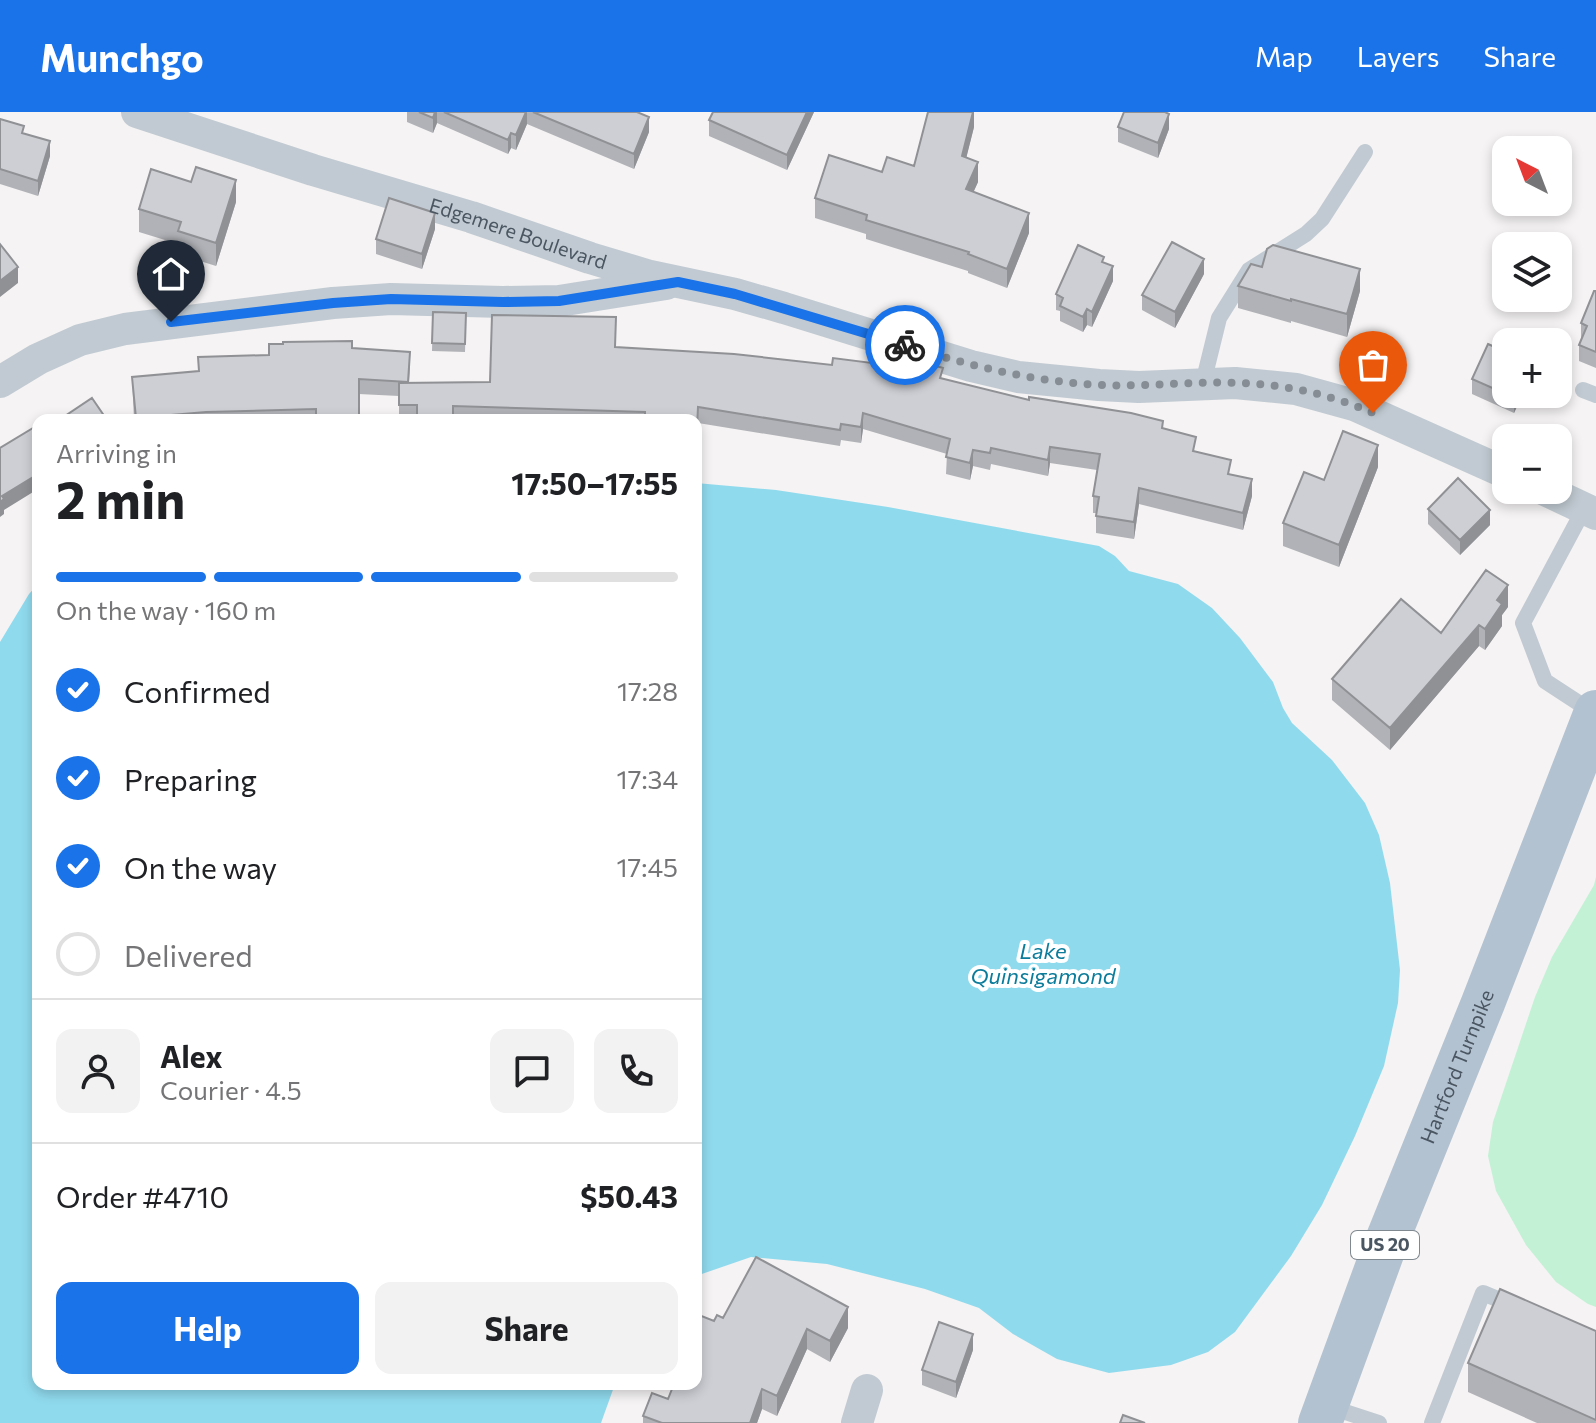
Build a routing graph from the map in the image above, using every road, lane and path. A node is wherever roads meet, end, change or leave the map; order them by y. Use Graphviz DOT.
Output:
graph roads {
  1 [pos="149,114"];
  2 [pos="1365,152"];
  3 [pos="678,282"];
  4 [pos="0,382"];
  5 [pos="1203,383"];
  6 [pos="1492,467"];
  7 [pos="1572,503"];
  8 [pos="1590,512"];
  9 [pos="1596,713"];
  10 [pos="1525,1311"];
  11 [pos="867,1390"];
  12 [pos="1323,1415"];
  13 [pos="857,1423"];
  14 [pos="1379,1423"];
  15 [pos="1432,1423"];
  1 -- 3 [label="street, Edgemere Boulevard"];
  2 -- 5 [label="lane"];
  3 -- 4 [label="street"];
  3 -- 5 [label="street, Edgemere Boulevard"];
  5 -- 6 [label="street, Edgemere Boulevard"];
  7 -- 8 [label="street"];
  8 -- 9 [label="lane"];
  9 -- 12 [label="main road, Hartford Turnpike / US 20"];
  10 -- 15 [label="lane"];
  11 -- 13 [label="street"];
  12 -- 14 [label="lane"];
}
